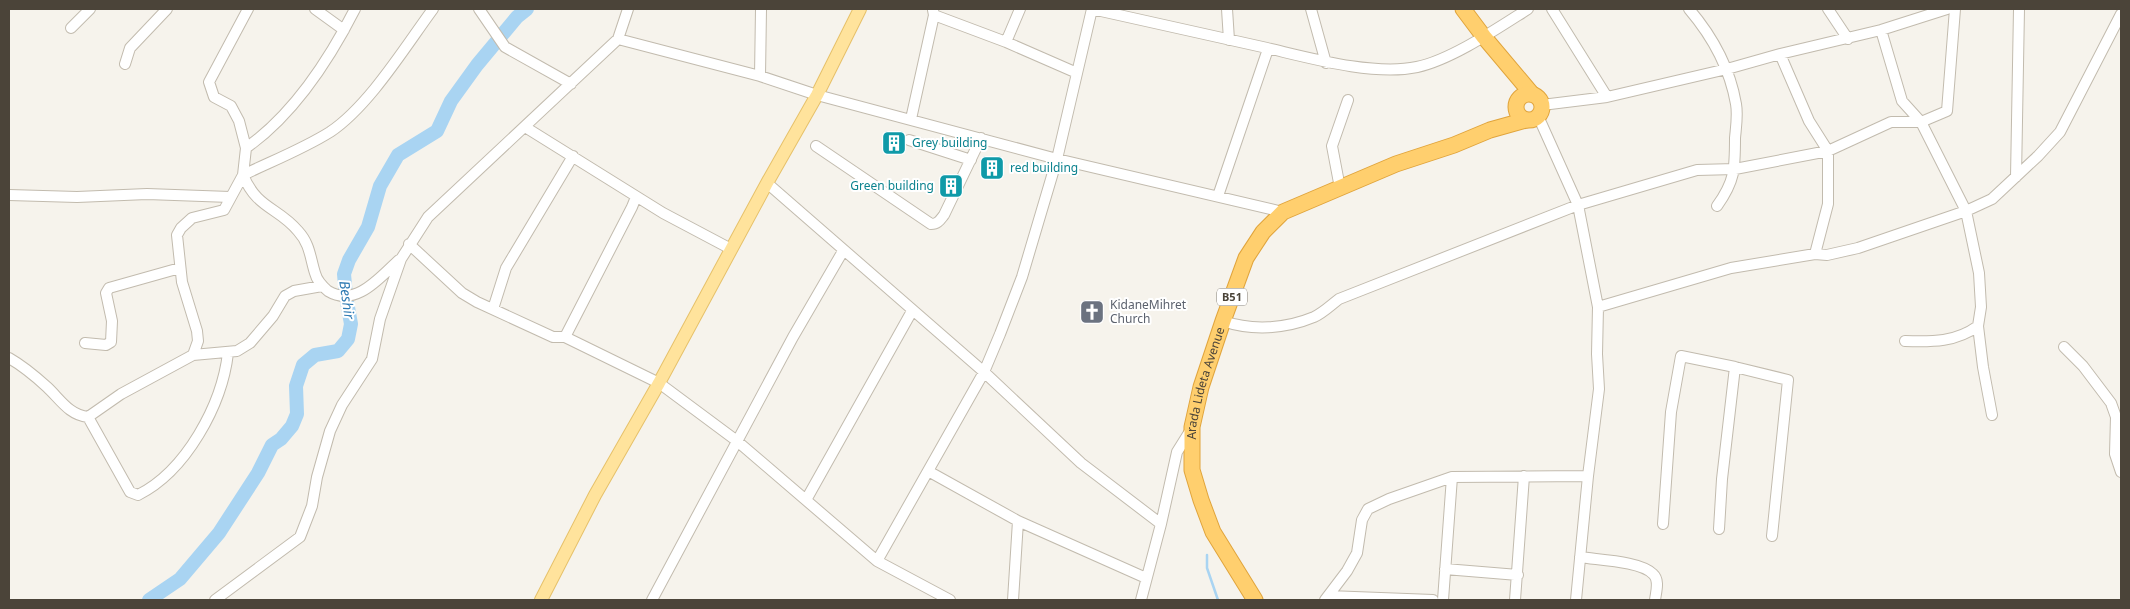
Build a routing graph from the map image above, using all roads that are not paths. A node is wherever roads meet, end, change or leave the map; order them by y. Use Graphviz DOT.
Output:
graph roads {
  1 [pos="90,9"];
  2 [pos="167,9"];
  3 [pos="248,9"];
  4 [pos="314,9"];
  5 [pos="354,9"];
  6 [pos="433,9"];
  7 [pos="479,9"];
  8 [pos="628,9"];
  9 [pos="761,9"];
  10 [pos="860,9"];
  11 [pos="1020,9"];
  12 [pos="1227,9"];
  13 [pos="1311,9"];
  14 [pos="1463,9"];
  15 [pos="1528,9"];
  16 [pos="1552,9"];
  17 [pos="1689,9"];
  18 [pos="1828,9"];
  19 [pos="1921,9"];
  20 [pos="1947,9"];
  21 [pos="1955,9"];
  22 [pos="2019,9"];
  23 [pos="934,12"];
  24 [pos="2121,14"];
  25 [pos="1916,20"];
  26 [pos="71,28"];
  27 [pos="344,30"];
  28 [pos="1881,30"];
  29 [pos="1484,37"];
  30 [pos="618,39"];
  31 [pos="1848,39"];
  32 [pos="1229,40"];
  33 [pos="1006,42"];
  34 [pos="1268,48"];
  35 [pos="1780,54"];
  36 [pos="1326,63"];
  37 [pos="125,64"];
  38 [pos="1510,69"];
  39 [pos="1727,69"];
  40 [pos="1076,73"];
  41 [pos="760,76"];
  42 [pos="571,84"];
  43 [pos="817,95"];
  44 [pos="1607,97"];
  45 [pos="1348,100"];
  46 [pos="1516,103"];
  47 [pos="1535,109"];
  48 [pos="911,119"];
  49 [pos="1921,122"];
  50 [pos="525,127"];
  51 [pos="1490,130"];
  52 [pos="982,138"];
  53 [pos="909,140"];
  54 [pos="816,146"];
  55 [pos="246,148"];
  56 [pos="1828,151"];
  57 [pos="573,156"];
  58 [pos="1057,159"];
  59 [pos="971,160"];
  60 [pos="1735,169"];
  61 [pos="243,175"];
  62 [pos="2016,177"];
  63 [pos="767,183"];
  64 [pos="1340,188"];
  65 [pos="9,195"];
  66 [pos="1218,196"];
  67 [pos="230,197"];
  68 [pos="636,197"];
  69 [pos="1578,205"];
  70 [pos="1717,206"];
  71 [pos="1966,211"];
  72 [pos="1283,212"];
  73 [pos="409,244"];
  74 [pos="731,249"];
  75 [pos="842,251"];
  76 [pos="1815,254"];
  77 [pos="401,259"];
  78 [pos="180,268"];
  79 [pos="322,286"];
  80 [pos="1598,307"];
  81 [pos="493,309"];
  82 [pos="912,311"];
  83 [pos="1223,321"];
  84 [pos="1978,326"];
  85 [pos="565,337"];
  86 [pos="1905,341"];
  87 [pos="85,343"];
  88 [pos="2064,347"];
  89 [pos="228,353"];
  90 [pos="193,355"];
  91 [pos="9,358"];
  92 [pos="1735,367"];
  93 [pos="984,372"];
  94 [pos="659,383"];
  95 [pos="1992,415"];
  96 [pos="88,417"];
  97 [pos="1192,427"];
  98 [pos="737,441"];
  99 [pos="928,471"];
  100 [pos="2121,472"];
  101 [pos="1524,476"];
  102 [pos="1588,476"];
  103 [pos="1452,477"];
  104 [pos="806,500"];
  105 [pos="1018,521"];
  106 [pos="1161,524"];
  107 [pos="1663,524"];
  108 [pos="1719,529"];
  109 [pos="1772,536"];
  110 [pos="1580,557"];
  111 [pos="877,561"];
  112 [pos="1444,569"];
  113 [pos="1518,575"];
  114 [pos="1146,578"];
  115 [pos="1326,598"];
  116 [pos="215,600"];
  117 [pos="541,600"];
  118 [pos="652,600"];
  119 [pos="950,600"];
  120 [pos="1013,600"];
  121 [pos="1141,600"];
  122 [pos="1254,600"];
  123 [pos="1433,600"];
  124 [pos="1443,600"];
  125 [pos="1515,600"];
  126 [pos="1576,600"];
  127 [pos="1655,600"];
  1 -- 26 [label="street"];
  2 -- 37 [label="street"];
  3 -- 55 [label="street"];
  4 -- 27 [label="street"];
  5 -- 27 [label="street"];
  6 -- 61 [label="street"];
  7 -- 42 [label="street"];
  8 -- 30 [label="street"];
  9 -- 41 [label="street"];
  10 -- 43 [label="main road"];
  11 -- 33 [label="street"];
  12 -- 32 [label="street"];
  13 -- 36 [label="street"];
  14 -- 29 [label="highway"];
  15 -- 29 [label="street"];
  16 -- 44 [label="street"];
  17 -- 39 [label="street"];
  18 -- 31 [label="street"];
  19 -- 25 [label="street"];
  20 -- 25 [label="street"];
  21 -- 49 [label="street"];
  22 -- 62 [label="street"];
  23 -- 33 [label="street"];
  23 -- 48 [label="street"];
  24 -- 62 [label="street"];
  25 -- 28 [label="street"];
  27 -- 55 [label="street"];
  28 -- 31 [label="street"];
  28 -- 49 [label="street"];
  29 -- 36 [label="street"];
  29 -- 38 [label="highway"];
  30 -- 41 [label="street"];
  30 -- 42 [label="street"];
  31 -- 35 [label="street"];
  32 -- 34 [label="street"];
  32 -- 40 [label="street"];
  33 -- 40 [label="street"];
  34 -- 36 [label="street"];
  34 -- 66 [label="street"];
  35 -- 39 [label="street"];
  35 -- 56 [label="street"];
  38 -- 46 [label="highway"];
  38 -- 47 [label="highway"];
  39 -- 44 [label="street"];
  39 -- 60 [label="street"];
  40 -- 58 [label="street"];
  41 -- 43 [label="street"];
  42 -- 50 [label="street"];
  43 -- 48 [label="street"];
  43 -- 63 [label="main road"];
  44 -- 47 [label="street"];
  45 -- 64 [label="street"];
  46 -- 47 [label="highway"];
  46 -- 47 [label="highway, Arada Lideta Avenue / B51"];
  46 -- 51 [label="highway, Arada Lideta Avenue / B51"];
  47 -- 51 [label="highway, Arada Lideta Avenue / B51"];
  47 -- 69 [label="street"];
  48 -- 52 [label="street"];
  49 -- 56 [label="street"];
  49 -- 71 [label="street"];
  50 -- 57 [label="street"];
  50 -- 73 [label="street"];
  51 -- 64 [label="highway, Arada Lideta Avenue / B51"];
  52 -- 58 [label="street"];
  52 -- 59 [label="street"];
  53 -- 59 [label="street"];
  54 -- 59 [label="street"];
  55 -- 61 [label="street"];
  56 -- 60 [label="street"];
  56 -- 76 [label="street"];
  57 -- 68 [label="street"];
  57 -- 81 [label="street"];
  58 -- 66 [label="street"];
  58 -- 93 [label="street"];
  60 -- 69 [label="street"];
  60 -- 70 [label="street"];
  61 -- 67 [label="street"];
  61 -- 79 [label="street"];
  62 -- 71 [label="street"];
  63 -- 74 [label="main road"];
  63 -- 75 [label="street"];
  64 -- 72 [label="highway, Arada Lideta Avenue / B51"];
  65 -- 67 [label="street"];
  66 -- 72 [label="street"];
  67 -- 78 [label="street"];
  68 -- 74 [label="street"];
  68 -- 85 [label="street"];
  69 -- 80 [label="street"];
  69 -- 83 [label="street"];
  71 -- 76 [label="street"];
  71 -- 84 [label="street"];
  72 -- 83 [label="highway, Arada Lideta Avenue / B51"];
  73 -- 77 [label="street"];
  73 -- 81 [label="street"];
  74 -- 94 [label="main road"];
  75 -- 82 [label="street"];
  75 -- 98 [label="street"];
  76 -- 80 [label="street"];
  77 -- 79 [label="street"];
  77 -- 116 [label="street"];
  78 -- 87 [label="street"];
  78 -- 90 [label="street"];
  79 -- 89 [label="street"];
  80 -- 102 [label="street"];
  81 -- 85 [label="street"];
  82 -- 93 [label="street"];
  82 -- 104 [label="street"];
  83 -- 97 [label="highway, Arada Lideta Avenue / B51"];
  84 -- 86 [label="street"];
  84 -- 95 [label="street"];
  85 -- 94 [label="street"];
  88 -- 100 [label="street"];
  89 -- 90 [label="street"];
  89 -- 96 [label="street"];
  90 -- 96 [label="street"];
  91 -- 96 [label="street"];
  92 -- 107 [label="street"];
  92 -- 108 [label="street"];
  92 -- 109 [label="street"];
  93 -- 99 [label="street"];
  93 -- 106 [label="street"];
  94 -- 98 [label="street"];
  94 -- 117 [label="main road"];
  97 -- 106 [label="street"];
  97 -- 122 [label="highway, Arada Lideta Avenue / B51"];
  98 -- 104 [label="street"];
  98 -- 118 [label="street"];
  99 -- 105 [label="street"];
  99 -- 111 [label="street"];
  101 -- 102 [label="street"];
  101 -- 103 [label="street"];
  101 -- 113 [label="street"];
  102 -- 110 [label="street"];
  103 -- 112 [label="street"];
  103 -- 115 [label="street"];
  104 -- 111 [label="street"];
  105 -- 114 [label="street"];
  105 -- 120 [label="street"];
  106 -- 114 [label="street"];
  110 -- 126 [label="street"];
  110 -- 127 [label="street"];
  111 -- 119 [label="street"];
  112 -- 113 [label="street"];
  112 -- 124 [label="street"];
  113 -- 125 [label="street"];
  114 -- 121 [label="street"];
  115 -- 123 [label="street"];
}
